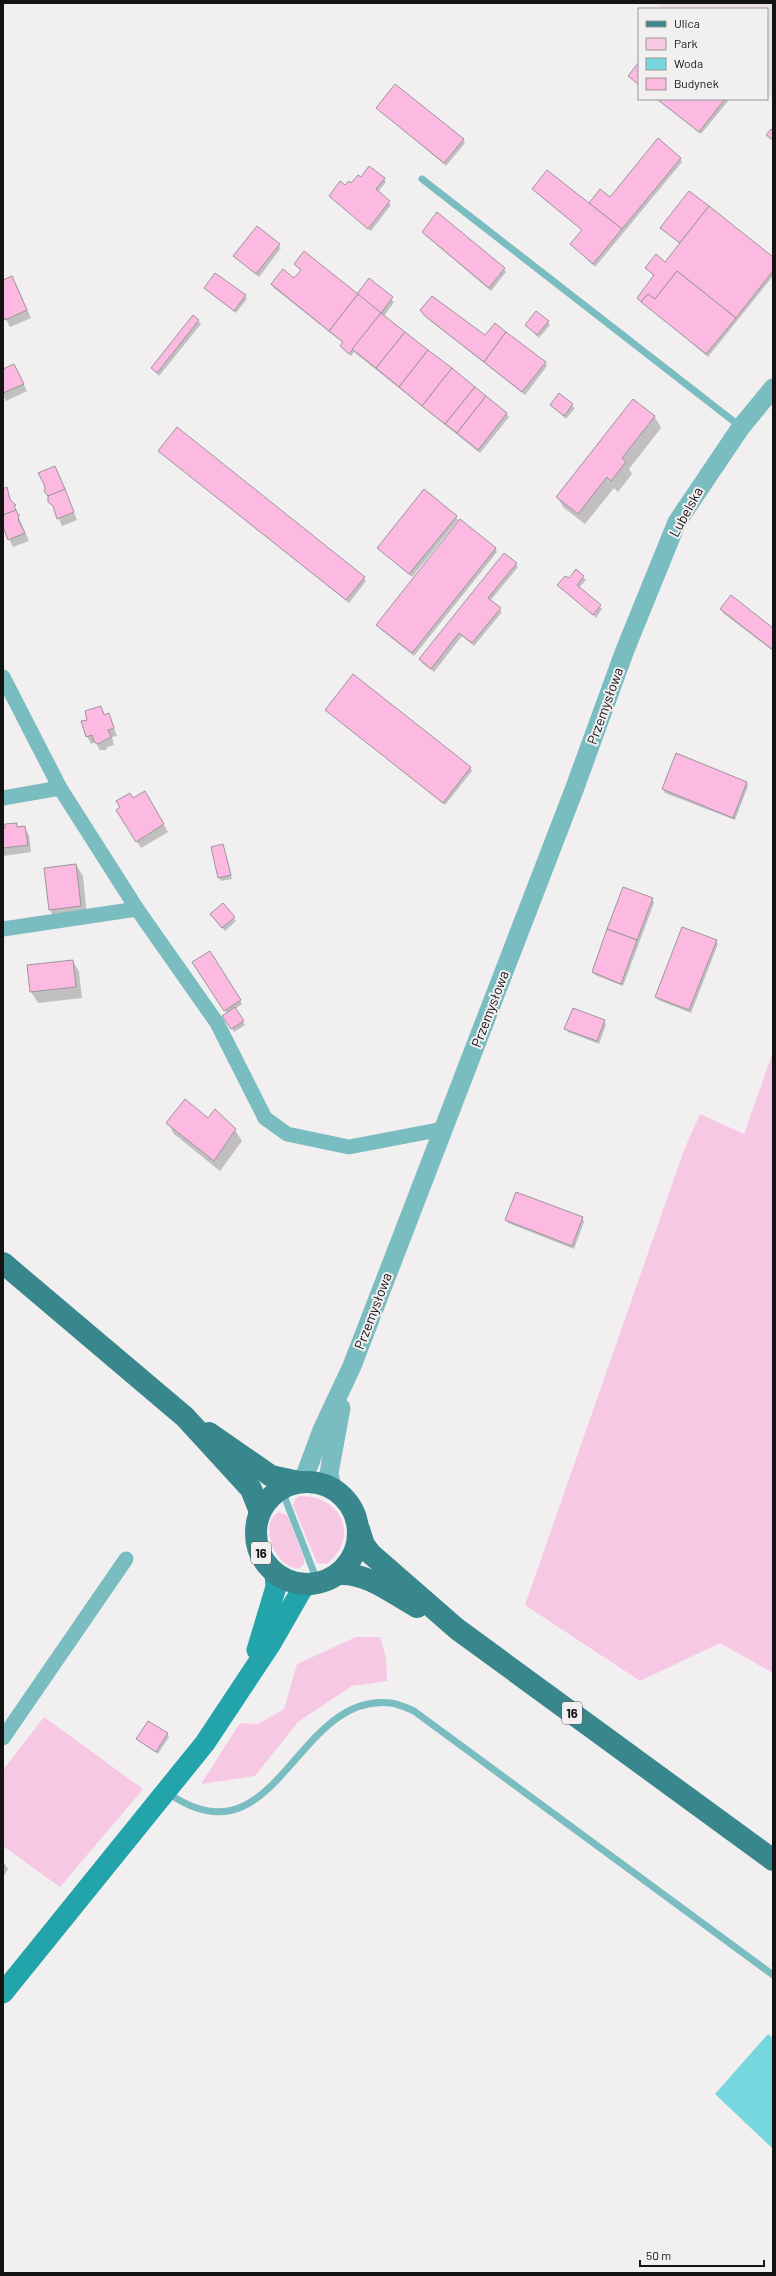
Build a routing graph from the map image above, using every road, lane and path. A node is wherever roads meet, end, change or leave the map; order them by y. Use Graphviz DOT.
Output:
graph roads {
  1 [pos="422,179"];
  2 [pos="773,388"];
  3 [pos="741,427"];
  4 [pos="625,650"];
  5 [pos="3,676"];
  6 [pos="60,788"];
  7 [pos="3,798"];
  8 [pos="137,909"];
  9 [pos="3,929"];
  10 [pos="443,1129"];
  11 [pos="3,1263"];
  12 [pos="352,1366"];
  13 [pos="185,1417"];
  14 [pos="290,1485"];
  15 [pos="332,1488"];
  16 [pos="260,1512"];
  17 [pos="359,1529"];
  18 [pos="126,1559"];
  19 [pos="276,1574"];
  20 [pos="339,1574"];
  21 [pos="313,1584"];
  22 [pos="456,1629"];
  23 [pos="249,1676"];
  24 [pos="3,1738"];
  25 [pos="166,1792"];
  26 [pos="773,1860"];
  27 [pos="773,1975"];
  28 [pos="3,1992"];
  1 -- 3 [label="lane"];
  2 -- 3 [label="street, Lubelska"];
  3 -- 4 [label="street, Lubelska"];
  4 -- 10 [label="street, Przemysłowa"];
  5 -- 6 [label="street"];
  6 -- 7 [label="street"];
  6 -- 8 [label="street"];
  8 -- 9 [label="street"];
  8 -- 10 [label="street"];
  10 -- 12 [label="street, Przemysłowa"];
  11 -- 13 [label="main road, 16"];
  12 -- 14 [label="street, Przemysłowa"];
  12 -- 15 [label="street, Przemysłowa"];
  13 -- 14 [label="main road, 16"];
  13 -- 16 [label="main road, 16"];
  14 -- 15 [label="main road, 16"];
  14 -- 16 [label="main road, 16"];
  14 -- 21 [label="lane"];
  15 -- 17 [label="main road, 16"];
  16 -- 19 [label="main road, 16"];
  17 -- 20 [label="main road, 16"];
  17 -- 22 [label="main road, 16"];
  18 -- 24 [label="street"];
  19 -- 21 [label="main road, 16"];
  19 -- 23 [label="main road"];
  20 -- 21 [label="main road, 16"];
  20 -- 22 [label="main road, 16"];
  21 -- 23 [label="main road"];
  22 -- 26 [label="main road, 16"];
  23 -- 25 [label="main road"];
  25 -- 27 [label="lane"];
  25 -- 28 [label="main road"];
}
